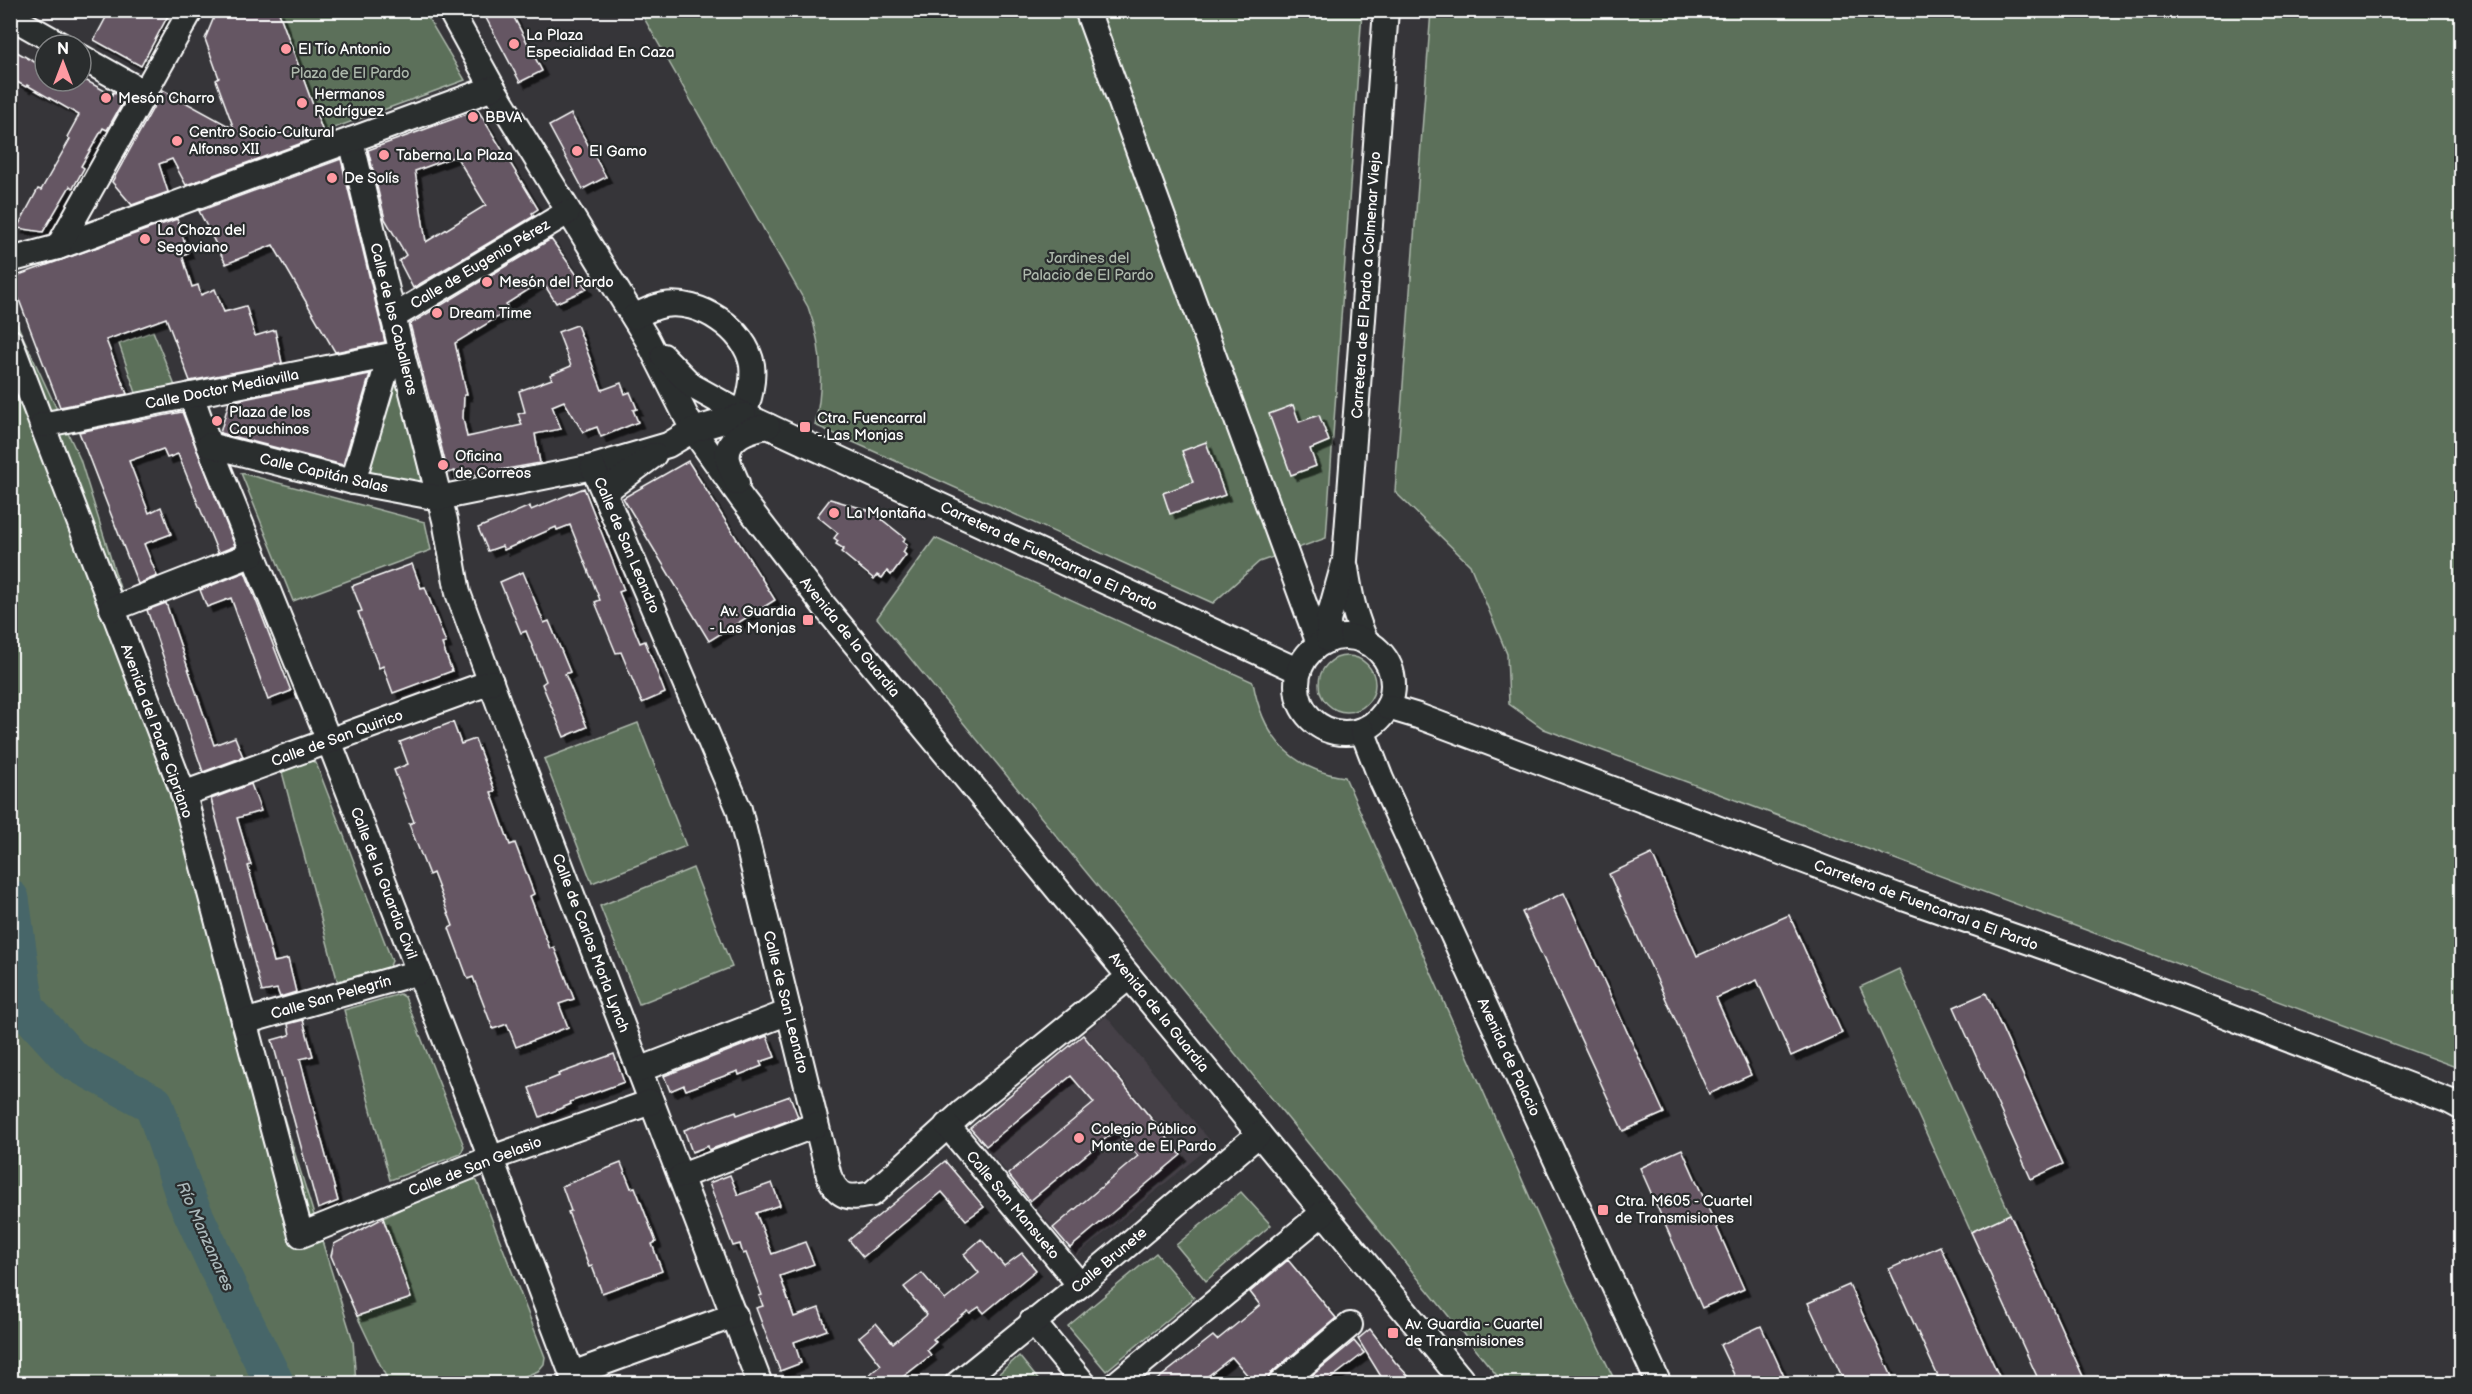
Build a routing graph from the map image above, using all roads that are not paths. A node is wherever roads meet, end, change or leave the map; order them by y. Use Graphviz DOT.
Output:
graph roads {
  1 [pos="191,10"];
  2 [pos="450,10"];
  3 [pos="1087,10"];
  4 [pos="1386,10"];
  5 [pos="10,16"];
  6 [pos="39,33"];
  7 [pos="93,64"];
  8 [pos="493,88"];
  9 [pos="145,93"];
  10 [pos="351,140"];
  11 [pos="568,212"];
  12 [pos="58,247"];
  13 [pos="10,260"];
  14 [pos="393,317"];
  15 [pos="634,317"];
  16 [pos="647,339"];
  17 [pos="10,341"];
  18 [pos="402,353"];
  19 [pos="692,386"];
  20 [pos="191,395"];
  21 [pos="744,415"];
  22 [pos="42,424"];
  23 [pos="768,426"];
  24 [pos="693,430"];
  25 [pos="208,445"];
  26 [pos="668,445"];
  27 [pos="594,467"];
  28 [pos="353,482"];
  29 [pos="604,492"];
  30 [pos="439,498"];
  31 [pos="742,499"];
  32 [pos="253,554"];
  33 [pos="1345,560"];
  34 [pos="112,609"];
  35 [pos="1324,642"];
  36 [pos="1367,643"];
  37 [pos="1299,671"];
  38 [pos="490,682"];
  39 [pos="1388,707"];
  40 [pos="1362,730"];
  41 [pos="329,741"];
  42 [pos="183,794"];
  43 [pos="419,972"];
  44 [pos="1130,977"];
  45 [pos="789,1012"];
  46 [pos="244,1022"];
  47 [pos="639,1070"];
  48 [pos="651,1102"];
  49 [pos="2462,1108"];
  50 [pos="816,1125"];
  51 [pos="947,1125"];
  52 [pos="1259,1134"];
  53 [pos="489,1159"];
  54 [pos="681,1176"];
  55 [pos="1324,1212"];
  56 [pos="301,1235"];
  57 [pos="1080,1285"];
  58 [pos="735,1315"];
  59 [pos="1032,1322"];
  60 [pos="1350,1325"];
  61 [pos="760,1383"];
  62 [pos="957,1383"];
  63 [pos="1084,1383"];
  64 [pos="1116,1383"];
  65 [pos="1280,1383"];
  66 [pos="1465,1383"];
  67 [pos="1659,1383"];
  1 -- 9 [label="street"];
  2 -- 8 [label="street, Avenida de la Guardia"];
  3 -- 35 [label="street"];
  4 -- 33 [label="street, Carretera de El Pardo a Colmenar Viejo"];
  5 -- 6 [label="street"];
  7 -- 9 [label="street"];
  8 -- 10 [label="street"];
  8 -- 11 [label="street, Avenida de la Guardia"];
  9 -- 12 [label="street"];
  10 -- 12 [label="street"];
  10 -- 14 [label="street, Calle de los Caballeros"];
  11 -- 14 [label="street, Calle de Eugenio Pérez"];
  11 -- 15 [label="street, Avenida de la Guardia"];
  12 -- 13 [label="street"];
  14 -- 18 [label="street, Calle de los Caballeros"];
  15 -- 16 [label="street, Avenida de la Guardia"];
  15 -- 21 [label="street"];
  16 -- 19 [label="street, Carretera de Fuencarral a El Pardo"];
  16 -- 24 [label="street, Avenida de la Guardia"];
  17 -- 22 [label="street, Avenida del Padre Cipriano"];
  18 -- 20 [label="street, Calle Doctor Mediavilla"];
  18 -- 28 [label="street"];
  18 -- 30 [label="street, Calle de los Caballeros"];
  19 -- 21 [label="street, Carretera de Fuencarral a El Pardo"];
  19 -- 24 [label="street"];
  20 -- 22 [label="street, Calle Doctor Mediavilla"];
  20 -- 25 [label="street, Calle de la Guardia Civil"];
  21 -- 23 [label="street, Carretera de Fuencarral a El Pardo"];
  21 -- 24 [label="street"];
  22 -- 34 [label="street, Avenida del Padre Cipriano"];
  23 -- 31 [label="street"];
  23 -- 37 [label="street, Carretera de Fuencarral a El Pardo"];
  24 -- 26 [label="street"];
  24 -- 31 [label="street, Avenida de la Guardia"];
  25 -- 28 [label="street, Calle Capitán Salas"];
  25 -- 32 [label="street, Calle de la Guardia Civil"];
  26 -- 27 [label="street"];
  26 -- 29 [label="street"];
  27 -- 29 [label="street, Calle de San Leandro"];
  27 -- 30 [label="street"];
  28 -- 30 [label="street, Calle Capitán Salas"];
  29 -- 45 [label="street, Calle de San Leandro"];
  30 -- 38 [label="street, Calle de Carlos Morla Lynch"];
  31 -- 44 [label="street, Avenida de la Guardia"];
  32 -- 34 [label="street"];
  32 -- 41 [label="street, Calle de la Guardia Civil"];
  33 -- 35 [label="street"];
  33 -- 36 [label="street"];
  34 -- 42 [label="street, Avenida del Padre Cipriano"];
  35 -- 36 [label="street"];
  35 -- 37 [label="street"];
  36 -- 39 [label="street"];
  37 -- 40 [label="street"];
  38 -- 41 [label="street, Calle de San Quirico"];
  38 -- 47 [label="street, Calle de Carlos Morla Lynch"];
  39 -- 40 [label="street"];
  39 -- 49 [label="street, Carretera de Fuencarral a El Pardo"];
  40 -- 67 [label="street, Avenida de Palacio"];
  41 -- 42 [label="street, Calle de San Quirico"];
  41 -- 43 [label="street, Calle de la Guardia Civil"];
  42 -- 46 [label="street, Avenida del Padre Cipriano"];
  43 -- 46 [label="street, Calle San Pelegrín"];
  43 -- 53 [label="street, Calle de la Guardia Civil"];
  44 -- 51 [label="street, Calle de San Leandro"];
  44 -- 52 [label="street, Avenida de la Guardia"];
  45 -- 47 [label="street"];
  45 -- 50 [label="street, Calle de San Leandro"];
  46 -- 56 [label="street, Avenida del Padre Cipriano"];
  47 -- 48 [label="street, Calle de Carlos Morla Lynch"];
  48 -- 53 [label="street, Calle de San Gelasio"];
  48 -- 54 [label="street, Calle de Carlos Morla Lynch"];
  50 -- 51 [label="street, Calle de San Leandro"];
  50 -- 54 [label="street"];
  51 -- 57 [label="street, Calle San Mansueto"];
  52 -- 55 [label="street, Avenida de la Guardia"];
  52 -- 57 [label="street, Calle Brunete"];
  53 -- 56 [label="street, Calle de San Gelasio"];
  53 -- 58 [label="street, Calle de la Guardia Civil"];
  54 -- 58 [label="street, Calle de Carlos Morla Lynch"];
  55 -- 64 [label="street"];
  55 -- 66 [label="street, Avenida de la Guardia"];
  57 -- 59 [label="street, Calle Brunete"];
  58 -- 61 [label="street, Calle de Carlos Morla Lynch"];
  59 -- 62 [label="street, Calle Brunete"];
  59 -- 63 [label="street"];
  60 -- 65 [label="street"];
}
